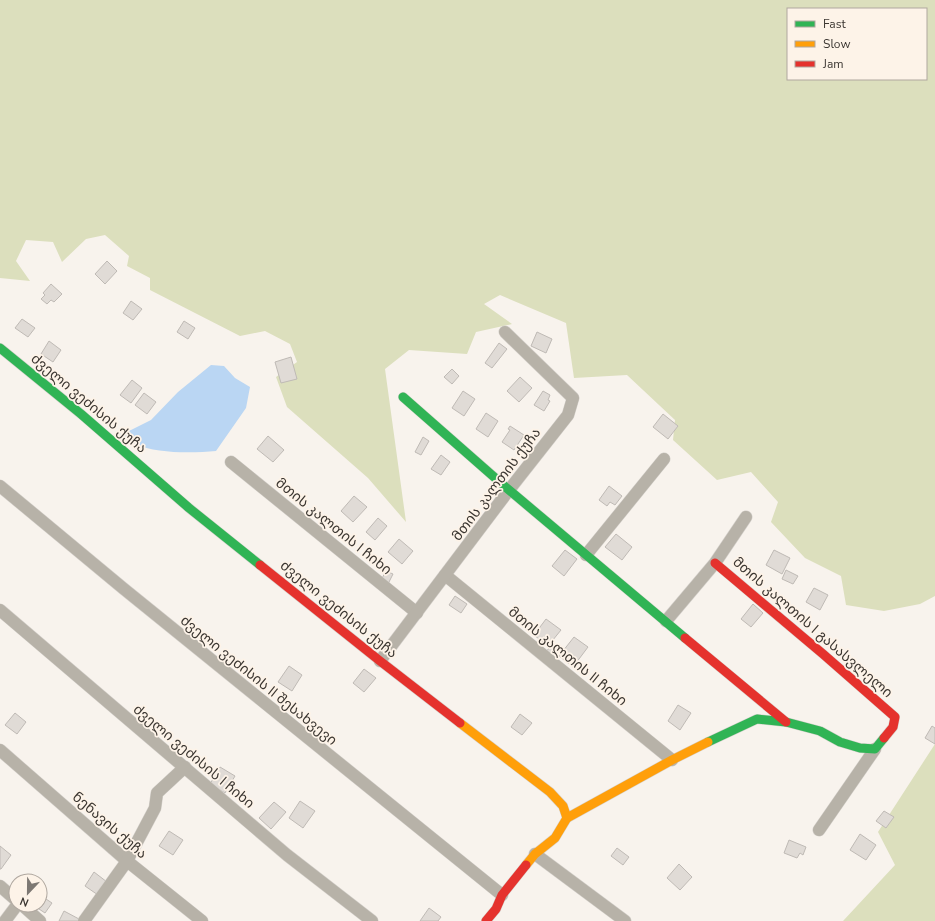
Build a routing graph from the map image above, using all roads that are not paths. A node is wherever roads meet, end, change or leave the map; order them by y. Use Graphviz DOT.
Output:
graph roads {
  1 [pos="505,332"];
  2 [pos="0,348"];
  3 [pos="403,397"];
  4 [pos="664,459"];
  5 [pos="232,462"];
  6 [pos="0,486"];
  7 [pos="509,490"];
  8 [pos="746,517"];
  9 [pos="586,555"];
  10 [pos="715,563"];
  11 [pos="445,575"];
  12 [pos="0,610"];
  13 [pos="417,613"];
  14 [pos="666,621"];
  15 [pos="380,661"];
  16 [pos="786,722"];
  17 [pos="875,749"];
  18 [pos="0,750"];
  19 [pos="672,760"];
  20 [pos="185,768"];
  21 [pos="568,818"];
  22 [pos="819,830"];
  23 [pos="535,854"];
  24 [pos="127,861"];
  25 [pos="0,886"];
  26 [pos="8,893"];
  27 [pos="502,895"];
  28 [pos="31,913"];
  29 [pos="497,915"];
  30 [pos="40,921"];
  31 [pos="84,921"];
  32 [pos="202,921"];
  33 [pos="372,921"];
  34 [pos="486,921"];
  35 [pos="625,921"];
  1 -- 7 [label="street, მთის კალთის ქუჩა"];
  2 -- 15 [label="street, ძველი ვეძისის ქუჩა"];
  3 -- 7 [label="street"];
  4 -- 9 [label="street"];
  5 -- 13 [label="street, მთის კალთის I ჩიხი"];
  6 -- 27 [label="street, ძველი ვეძისის II შესახვევი"];
  7 -- 9 [label="street"];
  7 -- 11 [label="street, მთის კალთის ქუჩა"];
  8 -- 10 [label="street"];
  9 -- 14 [label="street"];
  10 -- 14 [label="street, მთის კალთის I გასასვლელი"];
  10 -- 17 [label="street, მთის კალთის I გასასვლელი"];
  11 -- 13 [label="street, მთის კალთის ქუჩა"];
  11 -- 19 [label="street, მთის კალთის II ჩიხი"];
  12 -- 20 [label="street, ძველი ვეძისის I ჩიხი"];
  13 -- 15 [label="street, მთის კალთის ქუჩა"];
  14 -- 16 [label="street"];
  15 -- 21 [label="street, ძველი ვეძისის ქუჩა"];
  16 -- 17 [label="street"];
  16 -- 19 [label="street"];
  17 -- 22 [label="street"];
  18 -- 24 [label="street, ნენავის ქუჩა"];
  19 -- 21 [label="street"];
  20 -- 24 [label="street"];
  20 -- 33 [label="street, ძველი ვეძისის I ჩიხი"];
  21 -- 23 [label="street"];
  23 -- 27 [label="street"];
  23 -- 35 [label="street"];
  24 -- 31 [label="street"];
  24 -- 32 [label="street, ნენავის ქუჩა"];
  25 -- 26 [label="street"];
  27 -- 29 [label="street"];
  28 -- 30 [label="street"];
  29 -- 34 [label="street"];
}
